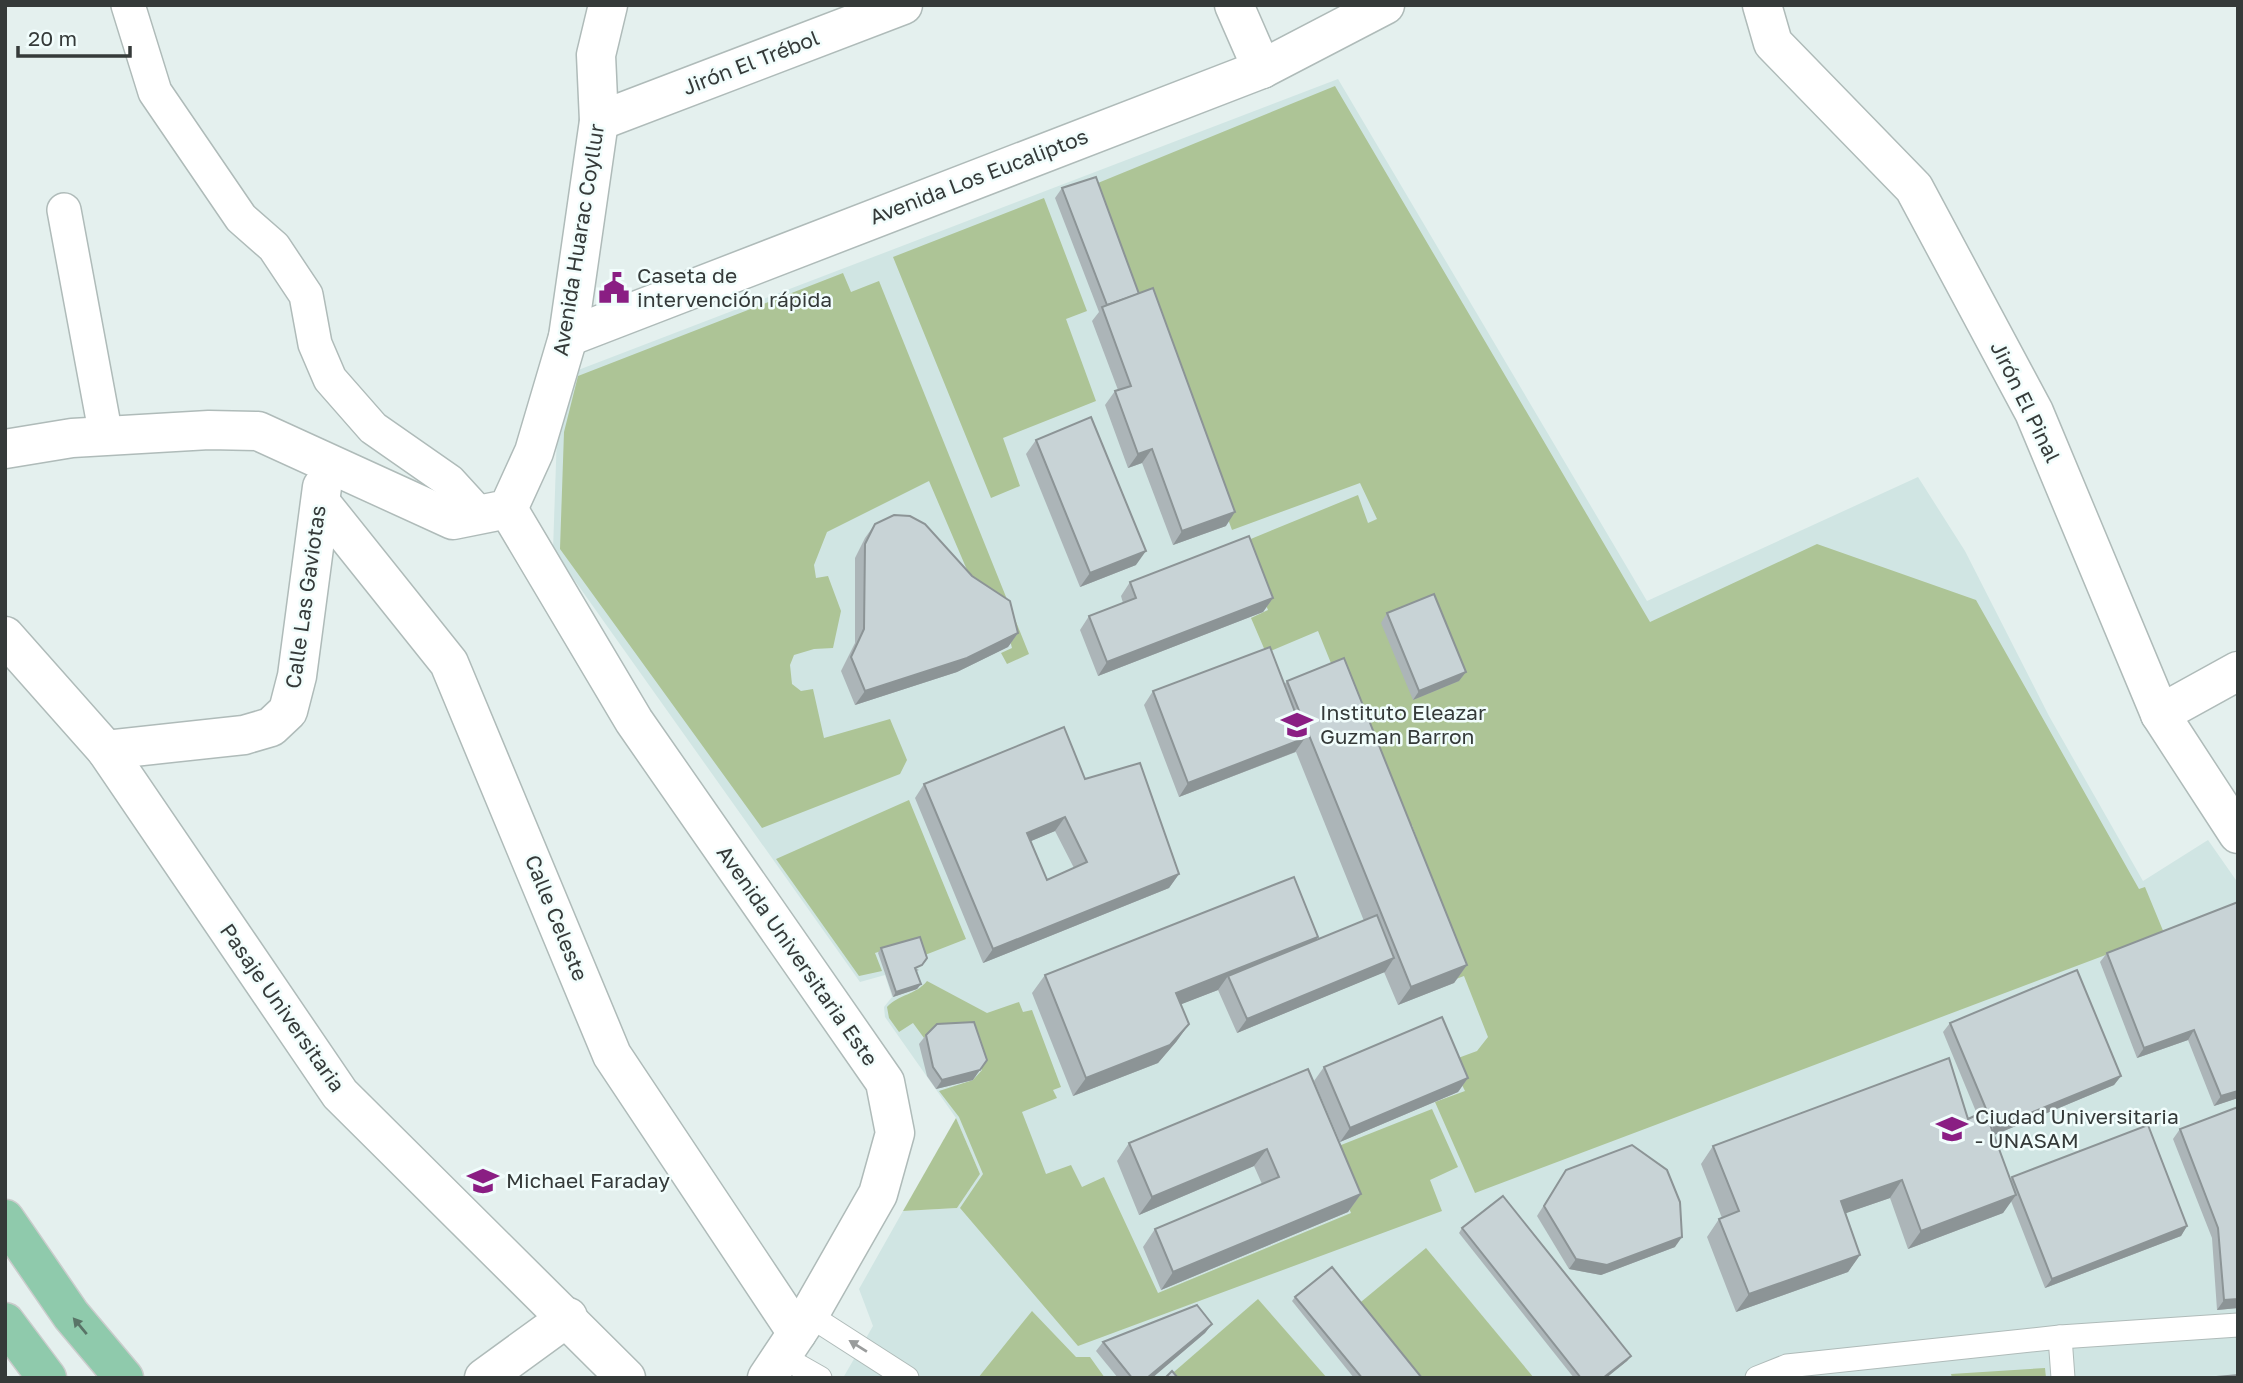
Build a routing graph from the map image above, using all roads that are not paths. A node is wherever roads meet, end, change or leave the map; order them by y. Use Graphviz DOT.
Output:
graph roads {
  1 [pos="128,5"];
  2 [pos="608,5"];
  3 [pos="903,5"];
  4 [pos="1234,5"];
  5 [pos="1385,5"];
  6 [pos="1762,5"];
  7 [pos="1262,69"];
  8 [pos="599,121"];
  9 [pos="64,210"];
  10 [pos="568,337"];
  11 [pos="106,436"];
  12 [pos="5,449"];
  13 [pos="324,460"];
  14 [pos="321,503"];
  15 [pos="481,515"];
  16 [pos="5,636"];
  17 [pos="2238,671"];
  18 [pos="2160,714"];
  19 [pos="106,750"];
  20 [pos="2238,834"];
  21 [pos="5,1219"];
  22 [pos="568,1317"];
  23 [pos="5,1322"];
  24 [pos="2238,1325"];
  25 [pos="2060,1338"];
  26 [pos="789,1346"];
  27 [pos="47,1378"];
  28 [pos="124,1378"];
  29 [pos="484,1378"];
  30 [pos="626,1378"];
  31 [pos="820,1378"];
  32 [pos="907,1378"];
  33 [pos="1757,1378"];
  34 [pos="2063,1378"];
  1 -- 15 [label="street"];
  2 -- 8 [label="street, Avenida Huarac Coyllur"];
  3 -- 8 [label="street, Jirón El Trébol"];
  4 -- 7 [label="street"];
  5 -- 7 [label="street, Avenida Los Eucaliptos"];
  6 -- 18 [label="street, Jirón El Pinal"];
  7 -- 10 [label="street, Avenida Los Eucaliptos"];
  8 -- 10 [label="street, Avenida Huarac Coyllur"];
  9 -- 11 [label="street"];
  10 -- 15 [label="street, Avenida Huarac Coyllur"];
  11 -- 12 [label="street"];
  11 -- 13 [label="street"];
  13 -- 14 [label="street, Calle Las Gaviotas"];
  13 -- 15 [label="street"];
  14 -- 19 [label="street, Calle Las Gaviotas"];
  14 -- 26 [label="street, Calle Celeste"];
  15 -- 26 [label="street, Avenida Universitaria Este"];
  16 -- 19 [label="street, Pasaje Universitaria"];
  17 -- 18 [label="street"];
  18 -- 20 [label="street, Jirón El Pinal"];
  19 -- 22 [label="street, Pasaje Universitaria"];
  28 -- 21 [label="main road, one-way"];
  22 -- 29 [label="street"];
  22 -- 30 [label="street, Pasaje Universitaria"];
  23 -- 27 [label="main road"];
  24 -- 25 [label="lane"];
  25 -- 33 [label="lane"];
  25 -- 34 [label="lane"];
  26 -- 31 [label="lane"];
  32 -- 26 [label="lane, one-way"];
}
